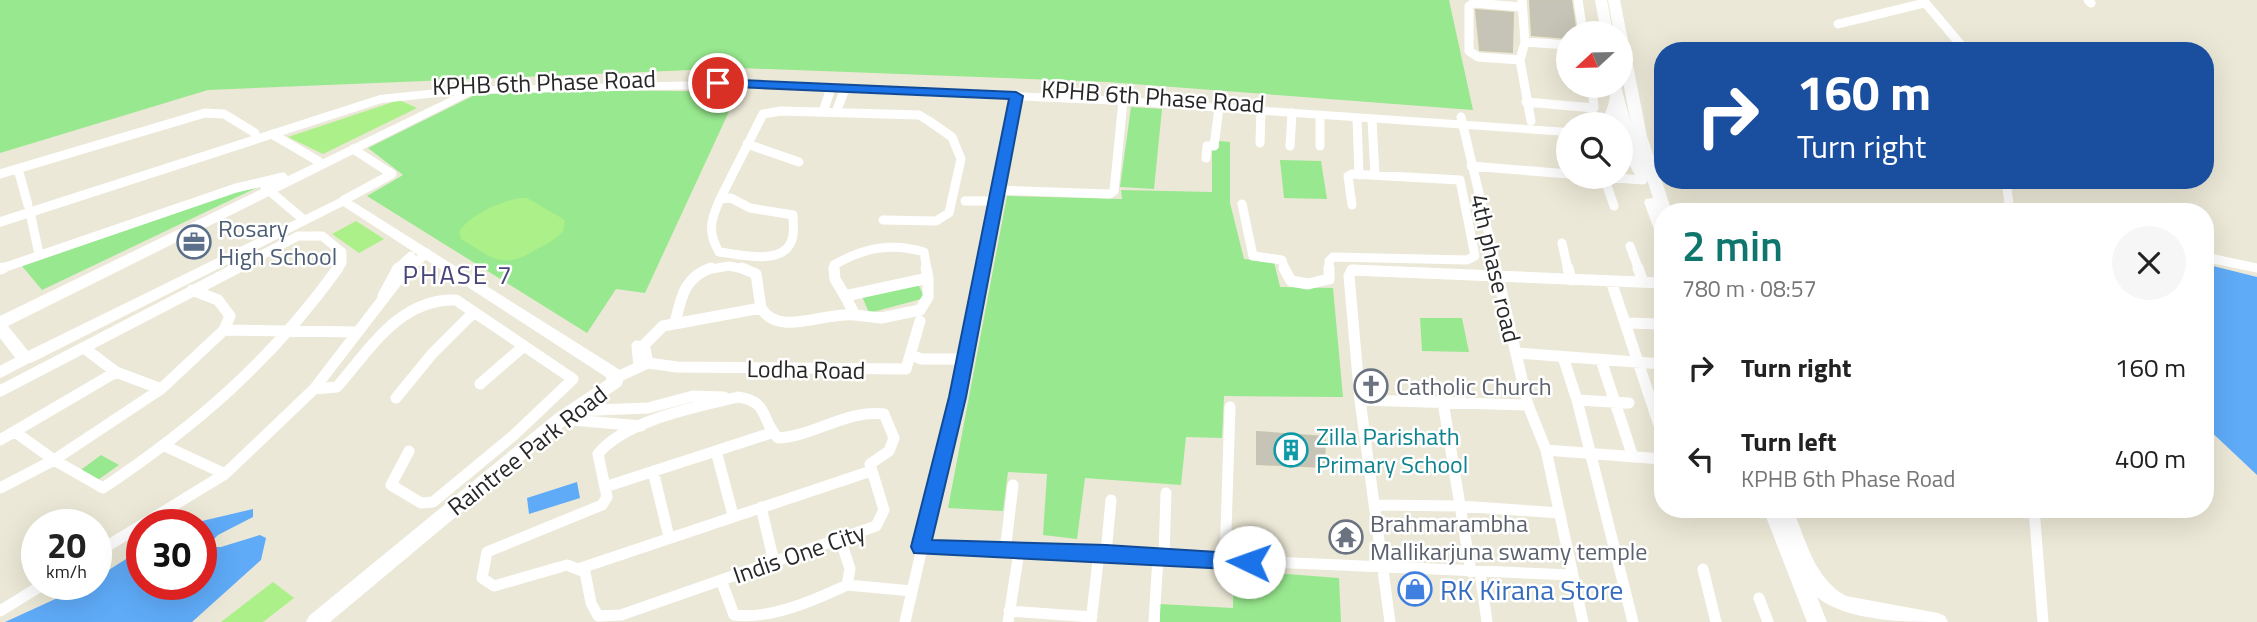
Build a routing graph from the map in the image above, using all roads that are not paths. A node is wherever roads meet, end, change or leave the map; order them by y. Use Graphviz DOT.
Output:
graph roads {
  1 [pos="1578,0"];
  2 [pos="1601,0"];
  3 [pos="1614,0"];
  4 [pos="1924,1"];
  5 [pos="1521,4"];
  6 [pos="1581,21"];
  7 [pos="1605,21"];
  8 [pos="1839,24"];
  9 [pos="1525,42"];
  10 [pos="1958,42"];
  11 [pos="1556,44"];
  12 [pos="1520,60"];
  13 [pos="751,81"];
  14 [pos="471,87"];
  15 [pos="838,88"];
  16 [pos="1016,96"];
  17 [pos="1593,98"];
  18 [pos="1123,100"];
  19 [pos="1526,102"];
  20 [pos="1219,108"];
  21 [pos="823,111"];
  22 [pos="930,111"];
  23 [pos="1261,111"];
  24 [pos="836,112"];
  25 [pos="1627,112"];
  26 [pos="860,113"];
  27 [pos="1292,113"];
  28 [pos="1320,116"];
  29 [pos="1364,119"];
  30 [pos="1462,121"];
  31 [pos="1531,121"];
  32 [pos="1556,123"];
  33 [pos="1556,131"];
  34 [pos="255,133"];
  35 [pos="272,134"];
  36 [pos="1633,141"];
  37 [pos="1260,143"];
  38 [pos="747,144"];
  39 [pos="1290,146"];
  40 [pos="1320,146"];
  41 [pos="1633,146"];
  42 [pos="353,149"];
  43 [pos="1206,158"];
  44 [pos="318,161"];
  45 [pos="799,162"];
  46 [pos="1471,166"];
  47 [pos="18,169"];
  48 [pos="1556,173"];
  49 [pos="0,174"];
  50 [pos="1359,175"];
  51 [pos="1375,175"];
  52 [pos="284,177"];
  53 [pos="1633,179"];
  54 [pos="1643,180"];
  55 [pos="267,188"];
  56 [pos="1654,188"];
  57 [pos="1608,189"];
  58 [pos="998,190"];
  59 [pos="720,199"];
  60 [pos="345,200"];
  61 [pos="965,201"];
  62 [pos="996,201"];
  63 [pos="1242,204"];
  64 [pos="1352,205"];
  65 [pos="1614,206"];
  66 [pos="29,208"];
  67 [pos="1654,210"];
  68 [pos="0,213"];
  69 [pos="304,220"];
  70 [pos="883,220"];
  71 [pos="0,222"];
  72 [pos="1562,243"];
  73 [pos="1630,246"];
  74 [pos="424,252"];
  75 [pos="39,254"];
  76 [pos="2214,259"];
  77 [pos="2257,268"];
  78 [pos="0,269"];
  79 [pos="1499,276"];
  80 [pos="928,278"];
  81 [pos="1571,280"];
  82 [pos="1611,281"];
  83 [pos="1643,282"];
  84 [pos="1654,283"];
  85 [pos="192,290"];
  86 [pos="845,296"];
  87 [pos="761,308"];
  88 [pos="474,312"];
  89 [pos="855,315"];
  90 [pos="0,316"];
  91 [pos="920,321"];
  92 [pos="675,323"];
  93 [pos="1627,323"];
  94 [pos="1654,324"];
  95 [pos="0,325"];
  96 [pos="224,330"];
  97 [pos="292,330"];
  98 [pos="357,332"];
  99 [pos="524,346"];
  100 [pos="637,346"];
  101 [pos="84,348"];
  102 [pos="1516,353"];
  103 [pos="914,356"];
  104 [pos="1563,357"];
  105 [pos="25,359"];
  106 [pos="963,359"];
  107 [pos="1601,360"];
  108 [pos="1641,363"];
  109 [pos="1654,364"];
  110 [pos="644,366"];
  111 [pos="0,372"];
  112 [pos="116,372"];
  113 [pos="615,378"];
  114 [pos="480,384"];
  115 [pos="161,389"];
  116 [pos="314,389"];
  117 [pos="0,391"];
  118 [pos="738,397"];
  119 [pos="396,398"];
  120 [pos="1360,400"];
  121 [pos="1577,400"];
  122 [pos="1443,402"];
  123 [pos="1615,402"];
  124 [pos="1629,403"];
  125 [pos="1528,405"];
  126 [pos="1230,407"];
  127 [pos="1654,407"];
  128 [pos="648,408"];
  129 [pos="566,415"];
  130 [pos="619,422"];
  131 [pos="641,426"];
  132 [pos="15,432"];
  133 [pos="771,433"];
  134 [pos="0,440"];
  135 [pos="167,447"];
  136 [pos="716,450"];
  137 [pos="1546,450"];
  138 [pos="409,451"];
  139 [pos="1591,454"];
  140 [pos="1633,457"];
  141 [pos="1654,458"];
  142 [pos="54,460"];
  143 [pos="653,471"];
  144 [pos="871,471"];
  145 [pos="225,474"];
  146 [pos="1013,485"];
  147 [pos="604,487"];
  148 [pos="0,488"];
  149 [pos="1166,493"];
  150 [pos="1111,500"];
  151 [pos="1374,505"];
  152 [pos="1460,506"];
  153 [pos="761,507"];
  154 [pos="1560,513"];
  155 [pos="733,515"];
  156 [pos="1776,518"];
  157 [pos="1788,518"];
  158 [pos="2035,518"];
  159 [pos="669,537"];
  160 [pos="841,538"];
  161 [pos="112,543"];
  162 [pos="921,547"];
  163 [pos="1012,552"];
  164 [pos="1102,552"];
  165 [pos="1161,557"];
  166 [pos="1225,561"];
  167 [pos="774,562"];
  168 [pos="1382,568"];
  169 [pos="578,569"];
  170 [pos="1703,569"];
  171 [pos="1475,572"];
  172 [pos="1572,575"];
  173 [pos="722,580"];
  174 [pos="847,585"];
  175 [pos="912,591"];
  176 [pos="21,598"];
  177 [pos="1759,598"];
  178 [pos="0,611"];
  179 [pos="1009,617"];
  180 [pos="1091,619"];
  181 [pos="316,622"];
  182 [pos="905,622"];
  183 [pos="1154,622"];
  184 [pos="1390,622"];
  185 [pos="1487,622"];
  186 [pos="1583,622"];
  187 [pos="1633,622"];
  188 [pos="1716,622"];
  189 [pos="1768,622"];
  190 [pos="1817,622"];
  191 [pos="1938,622"];
  192 [pos="2043,622"];
  1 -- 6 [label="street"];
  2 -- 7 [label="street"];
  3 -- 25 [label="street"];
  4 -- 8 [label="street"];
  4 -- 10 [label="street"];
  5 -- 9 [label="street"];
  5 -- 12 [label="street"];
  9 -- 11 [label="street"];
  9 -- 12 [label="street"];
  12 -- 19 [label="street"];
  13 -- 14 [label="street, KPHB 6th Phase Road"];
  13 -- 15 [label="street, KPHB 6th Phase Road"];
  13 -- 30 [label="street, KPHB 6th Phase Road"];
  14 -- 34 [label="street, KPHB 6th Phase Road"];
  14 -- 35 [label="street, KPHB 6th Phase Road"];
  14 -- 42 [label="street, KPHB 6th Phase Road"];
  14 -- 44 [label="street, KPHB 6th Phase Road"];
  15 -- 16 [label="street, KPHB 6th Phase Road"];
  15 -- 21 [label="street"];
  15 -- 24 [label="street"];
  16 -- 18 [label="street, KPHB 6th Phase Road"];
  16 -- 58 [label="street"];
  17 -- 19 [label="street"];
  18 -- 20 [label="street, KPHB 6th Phase Road"];
  18 -- 58 [label="street"];
  19 -- 31 [label="street"];
  20 -- 23 [label="street, KPHB 6th Phase Road"];
  20 -- 43 [label="street"];
  21 -- 24 [label="street"];
  21 -- 38 [label="street"];
  22 -- 26 [label="street"];
  23 -- 27 [label="street, KPHB 6th Phase Road"];
  23 -- 37 [label="street"];
  24 -- 26 [label="street"];
  26 -- 70 [label="street"];
  27 -- 28 [label="street, KPHB 6th Phase Road"];
  27 -- 39 [label="street"];
  28 -- 29 [label="street, KPHB 6th Phase Road"];
  28 -- 40 [label="street"];
  29 -- 30 [label="street, KPHB 6th Phase Road"];
  29 -- 50 [label="street"];
  29 -- 51 [label="street"];
  30 -- 31 [label="street, KPHB 6th Phase Road"];
  30 -- 33 [label="street, KPHB 6th Phase Road"];
  30 -- 46 [label="street, 4th phase road"];
  31 -- 32 [label="street, KPHB 6th Phase Road"];
  34 -- 47 [label="street"];
  34 -- 66 [label="street, KPHB 6th Phase Road"];
  35 -- 44 [label="street"];
  35 -- 66 [label="street, KPHB 6th Phase Road"];
  36 -- 56 [label="street"];
  38 -- 45 [label="street"];
  38 -- 59 [label="street"];
  41 -- 54 [label="street"];
  42 -- 55 [label="street, KPHB 6th Phase Road"];
  42 -- 60 [label="street"];
  44 -- 52 [label="street, KPHB 6th Phase Road"];
  46 -- 48 [label="street"];
  46 -- 79 [label="street, 4th phase road"];
  47 -- 49 [label="street"];
  47 -- 66 [label="street"];
  50 -- 51 [label="street"];
  50 -- 64 [label="street"];
  51 -- 63 [label="street"];
  52 -- 55 [label="street, KPHB 6th Phase Road"];
  52 -- 75 [label="street"];
  53 -- 54 [label="street"];
  54 -- 67 [label="street"];
  55 -- 69 [label="street"];
  55 -- 90 [label="street, KPHB 6th Phase Road"];
  55 -- 95 [label="street, KPHB 6th Phase Road"];
  57 -- 65 [label="street"];
  58 -- 62 [label="street"];
  59 -- 59 [label="street"];
  60 -- 69 [label="street"];
  60 -- 74 [label="street, Raintree Park Road"];
  61 -- 62 [label="street"];
  62 -- 106 [label="street"];
  66 -- 68 [label="street, KPHB 6th Phase Road"];
  66 -- 71 [label="street, KPHB 6th Phase Road"];
  66 -- 75 [label="street"];
  69 -- 105 [label="street"];
  72 -- 81 [label="street"];
  73 -- 83 [label="street"];
  74 -- 98 [label="street"];
  74 -- 113 [label="street, Raintree Park Road"];
  75 -- 78 [label="street"];
  76 -- 77 [label="street"];
  79 -- 81 [label="street"];
  79 -- 102 [label="street, 4th phase road"];
  79 -- 120 [label="street"];
  80 -- 86 [label="street"];
  80 -- 86 [label="street"];
  80 -- 89 [label="street"];
  81 -- 82 [label="street"];
  82 -- 83 [label="street"];
  82 -- 93 [label="street"];
  83 -- 84 [label="street"];
  85 -- 96 [label="street"];
  85 -- 97 [label="street"];
  85 -- 101 [label="street"];
  86 -- 89 [label="street"];
  87 -- 89 [label="street"];
  87 -- 92 [label="street"];
  87 -- 92 [label="street"];
  88 -- 99 [label="street"];
  88 -- 116 [label="street"];
  88 -- 119 [label="street"];
  91 -- 103 [label="street"];
  92 -- 110 [label="street"];
  93 -- 94 [label="street"];
  93 -- 108 [label="street"];
  95 -- 105 [label="street"];
  96 -- 97 [label="street"];
  96 -- 115 [label="street"];
  97 -- 98 [label="street"];
  97 -- 135 [label="street"];
  98 -- 116 [label="street"];
  99 -- 114 [label="street"];
  99 -- 138 [label="street"];
  100 -- 110 [label="street"];
  101 -- 112 [label="street"];
  101 -- 117 [label="street"];
  102 -- 104 [label="street"];
  102 -- 125 [label="street, 4th phase road"];
  103 -- 106 [label="street"];
  103 -- 110 [label="street, Lodha Road"];
  104 -- 107 [label="street"];
  104 -- 121 [label="street"];
  105 -- 111 [label="street"];
  106 -- 162 [label="street"];
  107 -- 108 [label="street"];
  107 -- 123 [label="street"];
  108 -- 109 [label="street"];
  108 -- 127 [label="street"];
  110 -- 113 [label="street, Lodha Road"];
  110 -- 113 [label="street, Lodha Road"];
  112 -- 115 [label="street"];
  112 -- 132 [label="street"];
  113 -- 129 [label="street, Raintree Park Road"];
  115 -- 142 [label="street"];
  116 -- 145 [label="street"];
  118 -- 128 [label="street"];
  118 -- 131 [label="street"];
  118 -- 133 [label="street"];
  120 -- 122 [label="street"];
  120 -- 151 [label="street"];
  121 -- 123 [label="street"];
  121 -- 139 [label="street"];
  122 -- 125 [label="street"];
  122 -- 152 [label="street"];
  123 -- 124 [label="street"];
  123 -- 140 [label="street"];
  125 -- 137 [label="street, 4th phase road"];
  126 -- 166 [label="street"];
  128 -- 129 [label="street"];
  128 -- 130 [label="street"];
  129 -- 130 [label="street"];
  129 -- 181 [label="street, Raintree Park Road"];
  130 -- 131 [label="street"];
  131 -- 147 [label="street"];
  132 -- 134 [label="street"];
  132 -- 142 [label="street"];
  133 -- 136 [label="street"];
  133 -- 144 [label="street"];
  135 -- 142 [label="street"];
  135 -- 145 [label="street"];
  136 -- 143 [label="street"];
  136 -- 155 [label="street"];
  137 -- 139 [label="street"];
  137 -- 154 [label="street, 4th phase road"];
  139 -- 140 [label="street"];
  139 -- 187 [label="street"];
  140 -- 141 [label="street"];
  142 -- 148 [label="street"];
  143 -- 147 [label="street"];
  143 -- 159 [label="street"];
  144 -- 153 [label="street"];
  144 -- 160 [label="street, Indis One City"];
  145 -- 161 [label="street"];
  146 -- 163 [label="street"];
  147 -- 169 [label="street"];
  149 -- 165 [label="street"];
  150 -- 164 [label="street"];
  151 -- 152 [label="street"];
  151 -- 168 [label="street"];
  152 -- 154 [label="street"];
  152 -- 171 [label="street"];
  153 -- 155 [label="street"];
  153 -- 167 [label="street"];
  154 -- 172 [label="street, 4th phase road"];
  155 -- 159 [label="street"];
  156 -- 190 [label="street"];
  157 -- 191 [label="street"];
  158 -- 192 [label="street"];
  159 -- 169 [label="street"];
  160 -- 167 [label="street, Indis One City"];
  160 -- 174 [label="street"];
  162 -- 163 [label="street"];
  162 -- 175 [label="street"];
  163 -- 164 [label="street"];
  163 -- 179 [label="street"];
  164 -- 165 [label="street"];
  164 -- 180 [label="street"];
  165 -- 166 [label="street"];
  165 -- 183 [label="street"];
  166 -- 168 [label="street"];
  167 -- 173 [label="street, Indis One City"];
  168 -- 171 [label="street"];
  168 -- 184 [label="street"];
  169 -- 173 [label="street, Indis One City"];
  170 -- 188 [label="street"];
  171 -- 172 [label="street"];
  171 -- 185 [label="street"];
  172 -- 186 [label="street, 4th phase road"];
  173 -- 174 [label="street"];
  174 -- 175 [label="street"];
  175 -- 182 [label="street"];
  176 -- 178 [label="street"];
  177 -- 189 [label="street"];
  179 -- 180 [label="street"];
}
